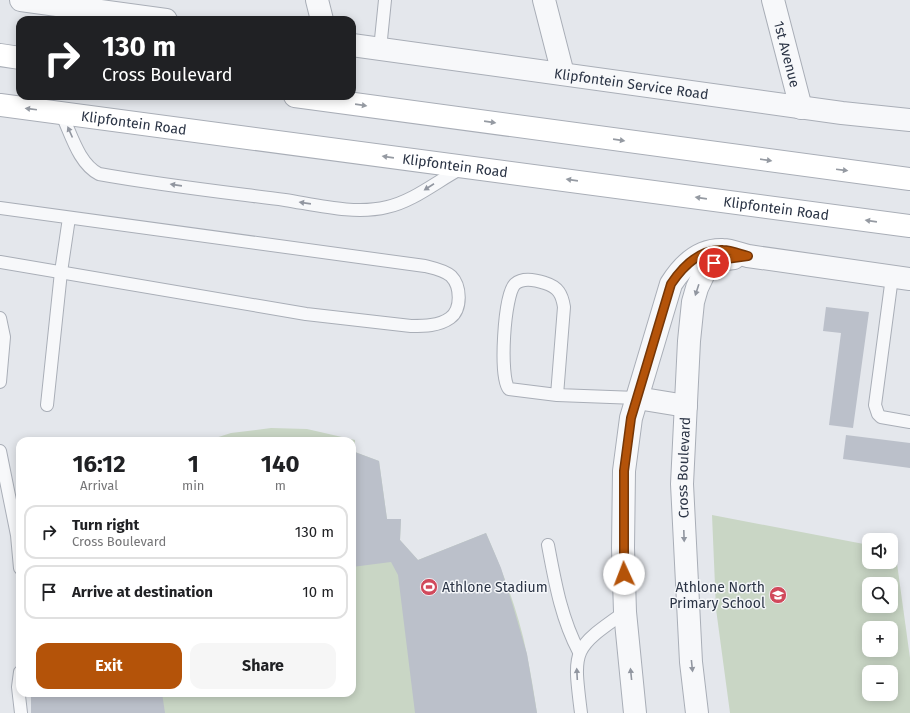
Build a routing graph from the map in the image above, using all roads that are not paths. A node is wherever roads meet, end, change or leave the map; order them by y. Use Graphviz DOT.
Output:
graph roads {
  1 [pos="21,0"];
  2 [pos="317,0"];
  3 [pos="385,0"];
  4 [pos="544,0"];
  5 [pos="773,0"];
  6 [pos="89,5"];
  7 [pos="145,16"];
  8 [pos="321,16"];
  9 [pos="356,46"];
  10 [pos="380,49"];
  11 [pos="0,55"];
  12 [pos="16,57"];
  13 [pos="564,74"];
  14 [pos="325,100"];
  15 [pos="0,105"];
  16 [pos="801,108"];
  17 [pos="61,113"];
  18 [pos="910,120"];
  19 [pos="463,167"];
  20 [pos="910,179"];
  21 [pos="0,208"];
  22 [pos="69,218"];
  23 [pos="910,226"];
  24 [pos="748,256"];
  25 [pos="0,262"];
  26 [pos="61,272"];
  27 [pos="901,278"];
  28 [pos="0,318"];
  29 [pos="0,382"];
  30 [pos="557,395"];
  31 [pos="637,398"];
  32 [pos="47,405"];
  33 [pos="686,406"];
  34 [pos="910,422"];
  35 [pos="0,451"];
  36 [pos="16,530"];
  37 [pos="548,545"];
  38 [pos="625,612"];
  39 [pos="579,652"];
  40 [pos="19,697"];
  41 [pos="21,713"];
  42 [pos="581,713"];
  43 [pos="635,713"];
  44 [pos="697,713"];
  1 -- 6 [label="street"];
  2 -- 8 [label="street"];
  3 -- 10 [label="lane"];
  4 -- 13 [label="street"];
  5 -- 16 [label="street, 1st Avenue"];
  6 -- 7 [label="street"];
  9 -- 10 [label="street, Klipfontein Service Road"];
  10 -- 13 [label="street, Klipfontein Service Road"];
  11 -- 12 [label="main road"];
  13 -- 16 [label="street, Klipfontein Service Road"];
  14 -- 20 [label="main road, one-way"];
  17 -- 15 [label="main road, Klipfontein Road, one-way"];
  16 -- 18 [label="street, Klipfontein Service Road"];
  19 -- 17 [label="main road, Klipfontein Road, one-way"];
  19 -- 17 [label="lane, one-way"];
  23 -- 19 [label="main road, Klipfontein Road, one-way"];
  21 -- 22 [label="lane"];
  22 -- 26 [label="lane"];
  22 -- 26 [label="lane"];
  24 -- 27 [label="street, Cross Boulevard"];
  24 -- 31 [label="street, Cross Boulevard"];
  24 -- 33 [label="street, Cross Boulevard, one-way"];
  25 -- 26 [label="lane"];
  26 -- 32 [label="lane"];
  27 -- 34 [label="lane"];
  28 -- 29 [label="lane"];
  30 -- 30 [label="lane"];
  30 -- 31 [label="lane"];
  31 -- 33 [label="street"];
  31 -- 38 [label="street, Cross Boulevard"];
  33 -- 44 [label="street, Cross Boulevard, one-way"];
  35 -- 36 [label="lane"];
  37 -- 39 [label="lane"];
  38 -- 39 [label="lane"];
  43 -- 38 [label="street, Cross Boulevard, one-way"];
  42 -- 39 [label="lane, one-way"];
  40 -- 41 [label="lane"];
}
